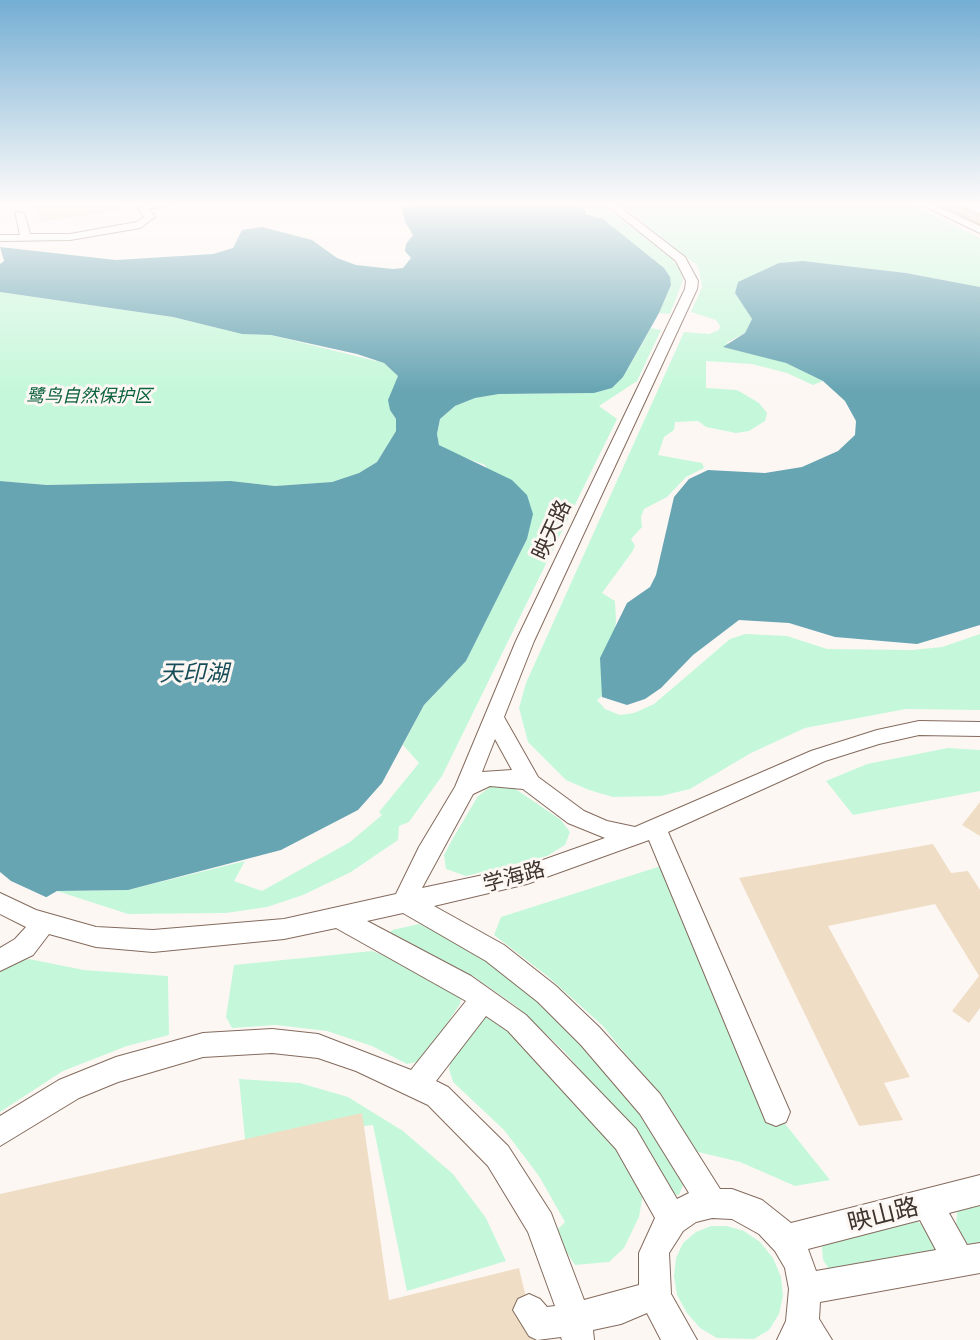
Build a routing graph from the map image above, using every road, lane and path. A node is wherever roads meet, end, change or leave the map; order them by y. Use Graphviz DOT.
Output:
graph roads {
  1 [pos="686,267"];
  2 [pos="493,716"];
  3 [pos="980,729"];
  4 [pos="530,783"];
  5 [pos="465,788"];
  6 [pos="646,832"];
  7 [pos="0,902"];
  8 [pos="404,902"];
  9 [pos="338,918"];
  10 [pos="37,920"];
  11 [pos="0,960"];
  12 [pos="483,999"];
  13 [pos="418,1084"];
  14 [pos="776,1112"];
  15 [pos="0,1132"];
  16 [pos="980,1190"];
  17 [pos="712,1203"];
  18 [pos="928,1204"];
  19 [pos="672,1220"];
  20 [pos="786,1240"];
  21 [pos="970,1260"];
  22 [pos="805,1289"];
  23 [pos="655,1294"];
  24 [pos="529,1310"];
  25 [pos="576,1329"];
  26 [pos="803,1335"];
  27 [pos="681,1340"];
  1 -- 2 [label="street, 映天路"];
  2 -- 4 [label="street"];
  2 -- 5 [label="street, 映天路"];
  3 -- 6 [label="street, 学海路"];
  4 -- 5 [label="street"];
  4 -- 6 [label="street"];
  5 -- 8 [label="street, 映天路"];
  6 -- 8 [label="street, 学海路"];
  6 -- 14 [label="street"];
  7 -- 10 [label="street, 学海路"];
  8 -- 9 [label="street, 学海路"];
  8 -- 17 [label="street"];
  9 -- 10 [label="street, 学海路"];
  9 -- 12 [label="street"];
  10 -- 11 [label="street"];
  12 -- 13 [label="street"];
  12 -- 19 [label="street"];
  13 -- 15 [label="street"];
  13 -- 25 [label="street"];
  16 -- 18 [label="street, 映山路"];
  17 -- 19 [label="street"];
  17 -- 20 [label="street"];
  18 -- 20 [label="street, 映山路"];
  18 -- 21 [label="street"];
  19 -- 23 [label="street"];
  20 -- 22 [label="street"];
  21 -- 22 [label="street"];
  22 -- 26 [label="street"];
  23 -- 25 [label="street"];
  23 -- 27 [label="street"];
  24 -- 25 [label="street"];
}
